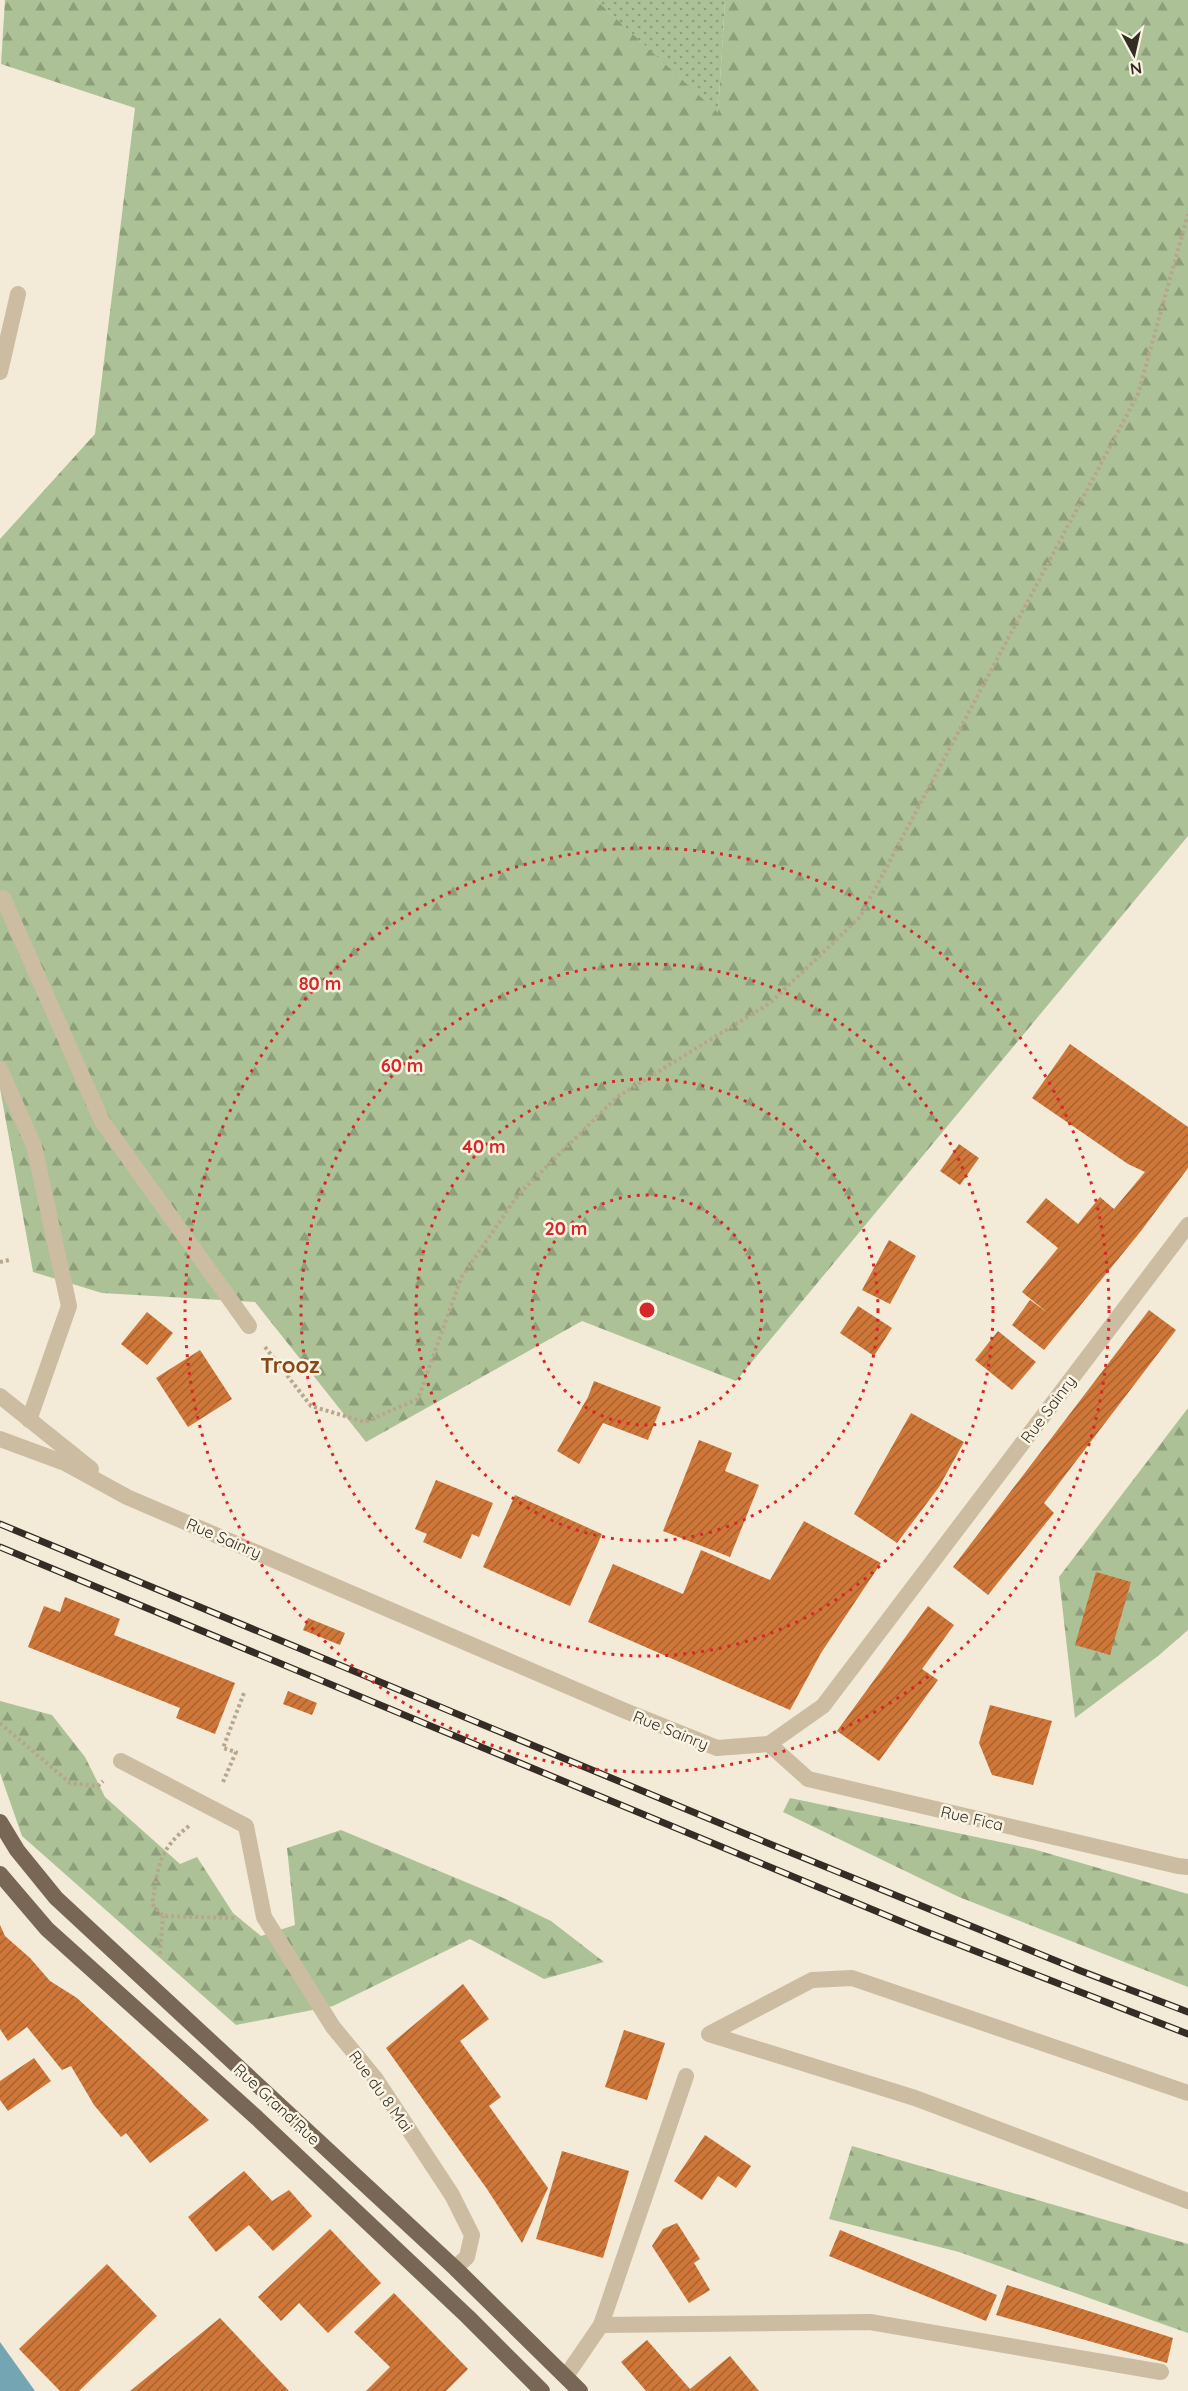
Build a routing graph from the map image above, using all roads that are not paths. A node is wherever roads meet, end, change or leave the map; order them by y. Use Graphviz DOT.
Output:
graph roads {
  1 [pos="18,294"];
  2 [pos="0,372"];
  3 [pos="0,899"];
  4 [pos="0,1070"];
  5 [pos="1188,1225"];
  6 [pos="249,1326"];
  7 [pos="0,1396"];
  8 [pos="29,1420"];
  9 [pos="0,1439"];
  10 [pos="127,1497"];
  11 [pos="770,1744"];
  12 [pos="121,1761"];
  13 [pos="0,1822"];
  14 [pos="1188,1867"];
  15 [pos="0,1874"];
  16 [pos="686,2076"];
  17 [pos="1188,2093"];
  18 [pos="1188,2201"];
  19 [pos="455,2268"];
  20 [pos="601,2325"];
  21 [pos="1161,2372"];
  22 [pos="566,2376"];
  23 [pos="543,2391"];
  24 [pos="580,2391"];
  1 -- 2 [label="street"];
  3 -- 6 [label="street"];
  4 -- 8 [label="street"];
  5 -- 11 [label="street, Rue Sainry"];
  7 -- 8 [label="street, Rue Sainry"];
  8 -- 10 [label="street, Rue Sainry"];
  9 -- 10 [label="street, Rue Sainry"];
  10 -- 11 [label="street, Rue Sainry"];
  11 -- 14 [label="street, Rue Fica"];
  12 -- 19 [label="street, Rue du 8 Mai"];
  13 -- 19 [label="main road, Rue Grand'Rue"];
  15 -- 23 [label="main road, Rue Grand'Rue"];
  16 -- 20 [label="street"];
  17 -- 18 [label="street"];
  19 -- 22 [label="main road, Rue Grand'Rue"];
  20 -- 21 [label="street"];
  20 -- 22 [label="street"];
  22 -- 24 [label="main road, Rue Grand'Rue"];
}
